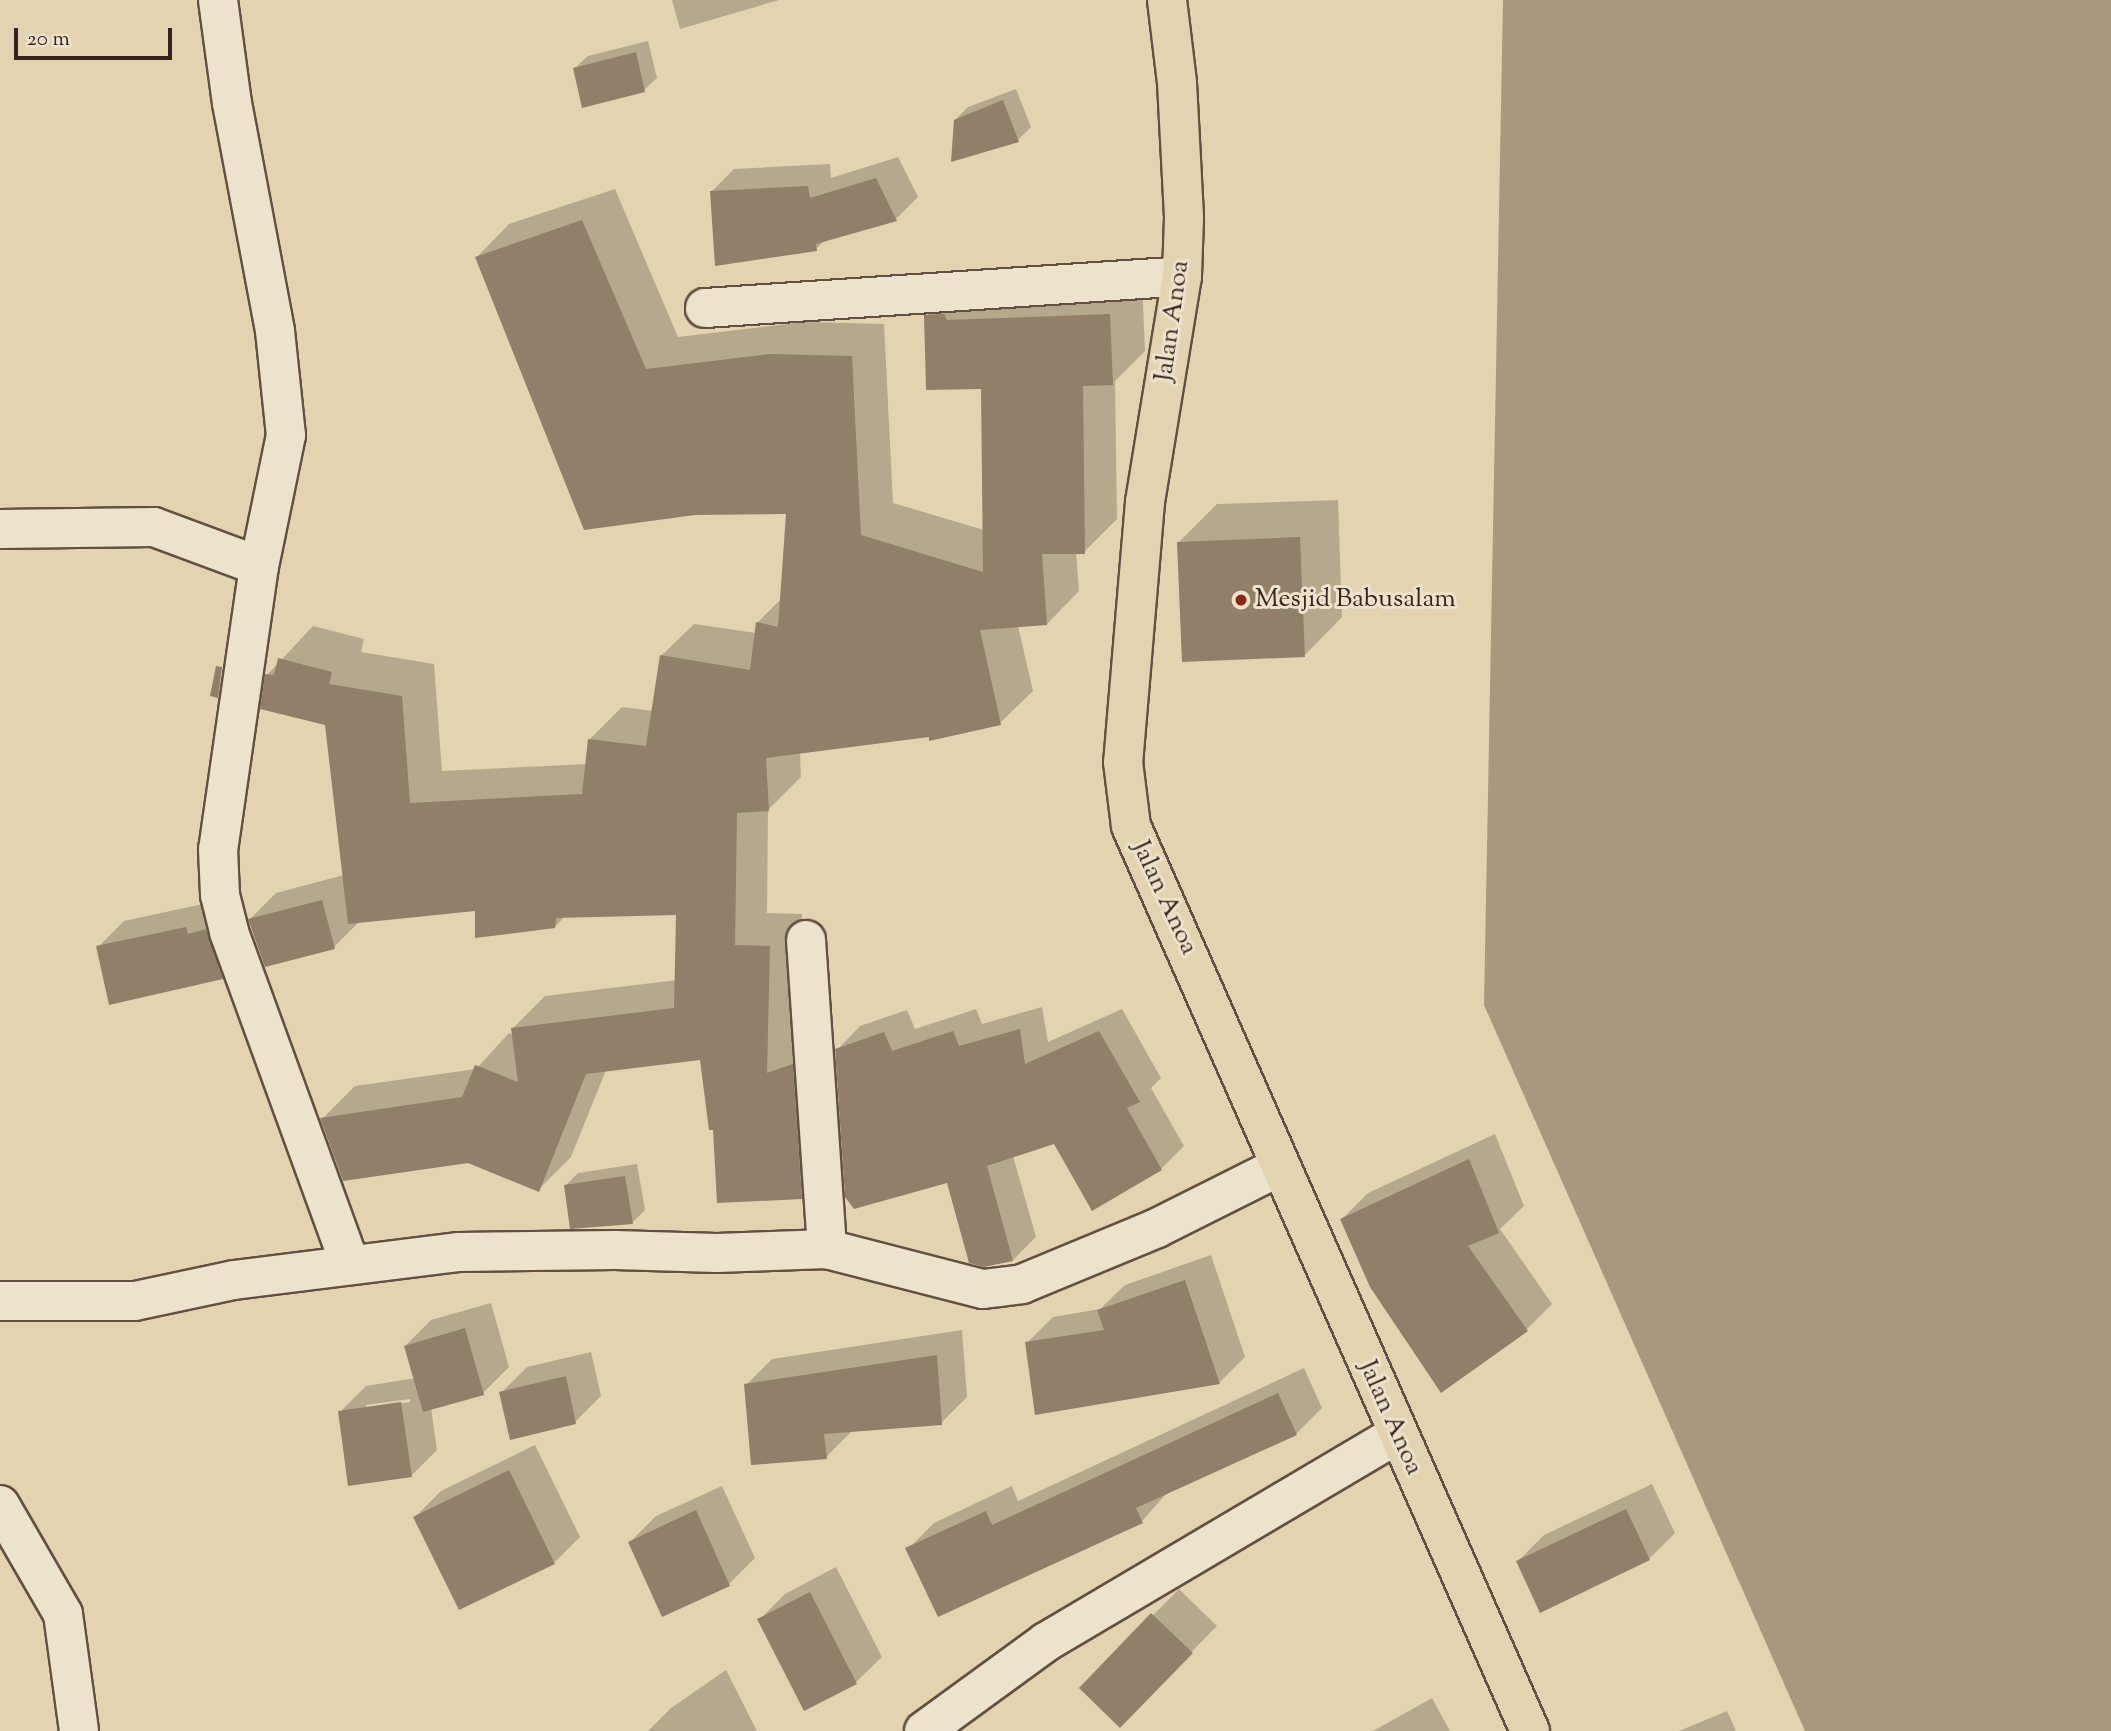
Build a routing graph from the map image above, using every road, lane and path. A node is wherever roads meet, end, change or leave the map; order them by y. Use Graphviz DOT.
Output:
graph roads {
  1 [pos="218,0"];
  2 [pos="1167,0"];
  3 [pos="1182,276"];
  4 [pos="705,307"];
  5 [pos="0,529"];
  6 [pos="259,566"];
  7 [pos="806,940"];
  8 [pos="1279,1167"];
  9 [pos="827,1249"];
  10 [pos="350,1265"];
  11 [pos="0,1301"];
  12 [pos="1398,1434"];
  13 [pos="0,1505"];
  14 [pos="79,1731"];
  15 [pos="924,1731"];
  16 [pos="1530,1731"];
  1 -- 6 [label="street"];
  2 -- 3 [label="highway, Jalan Anoa"];
  3 -- 4 [label="street"];
  3 -- 8 [label="highway, Jalan Anoa"];
  5 -- 6 [label="street"];
  6 -- 10 [label="street"];
  7 -- 9 [label="street"];
  8 -- 9 [label="street"];
  8 -- 12 [label="highway, Jalan Anoa"];
  9 -- 10 [label="street"];
  10 -- 11 [label="street"];
  12 -- 15 [label="street"];
  12 -- 16 [label="highway, Jalan Anoa"];
  13 -- 14 [label="street"];
}
